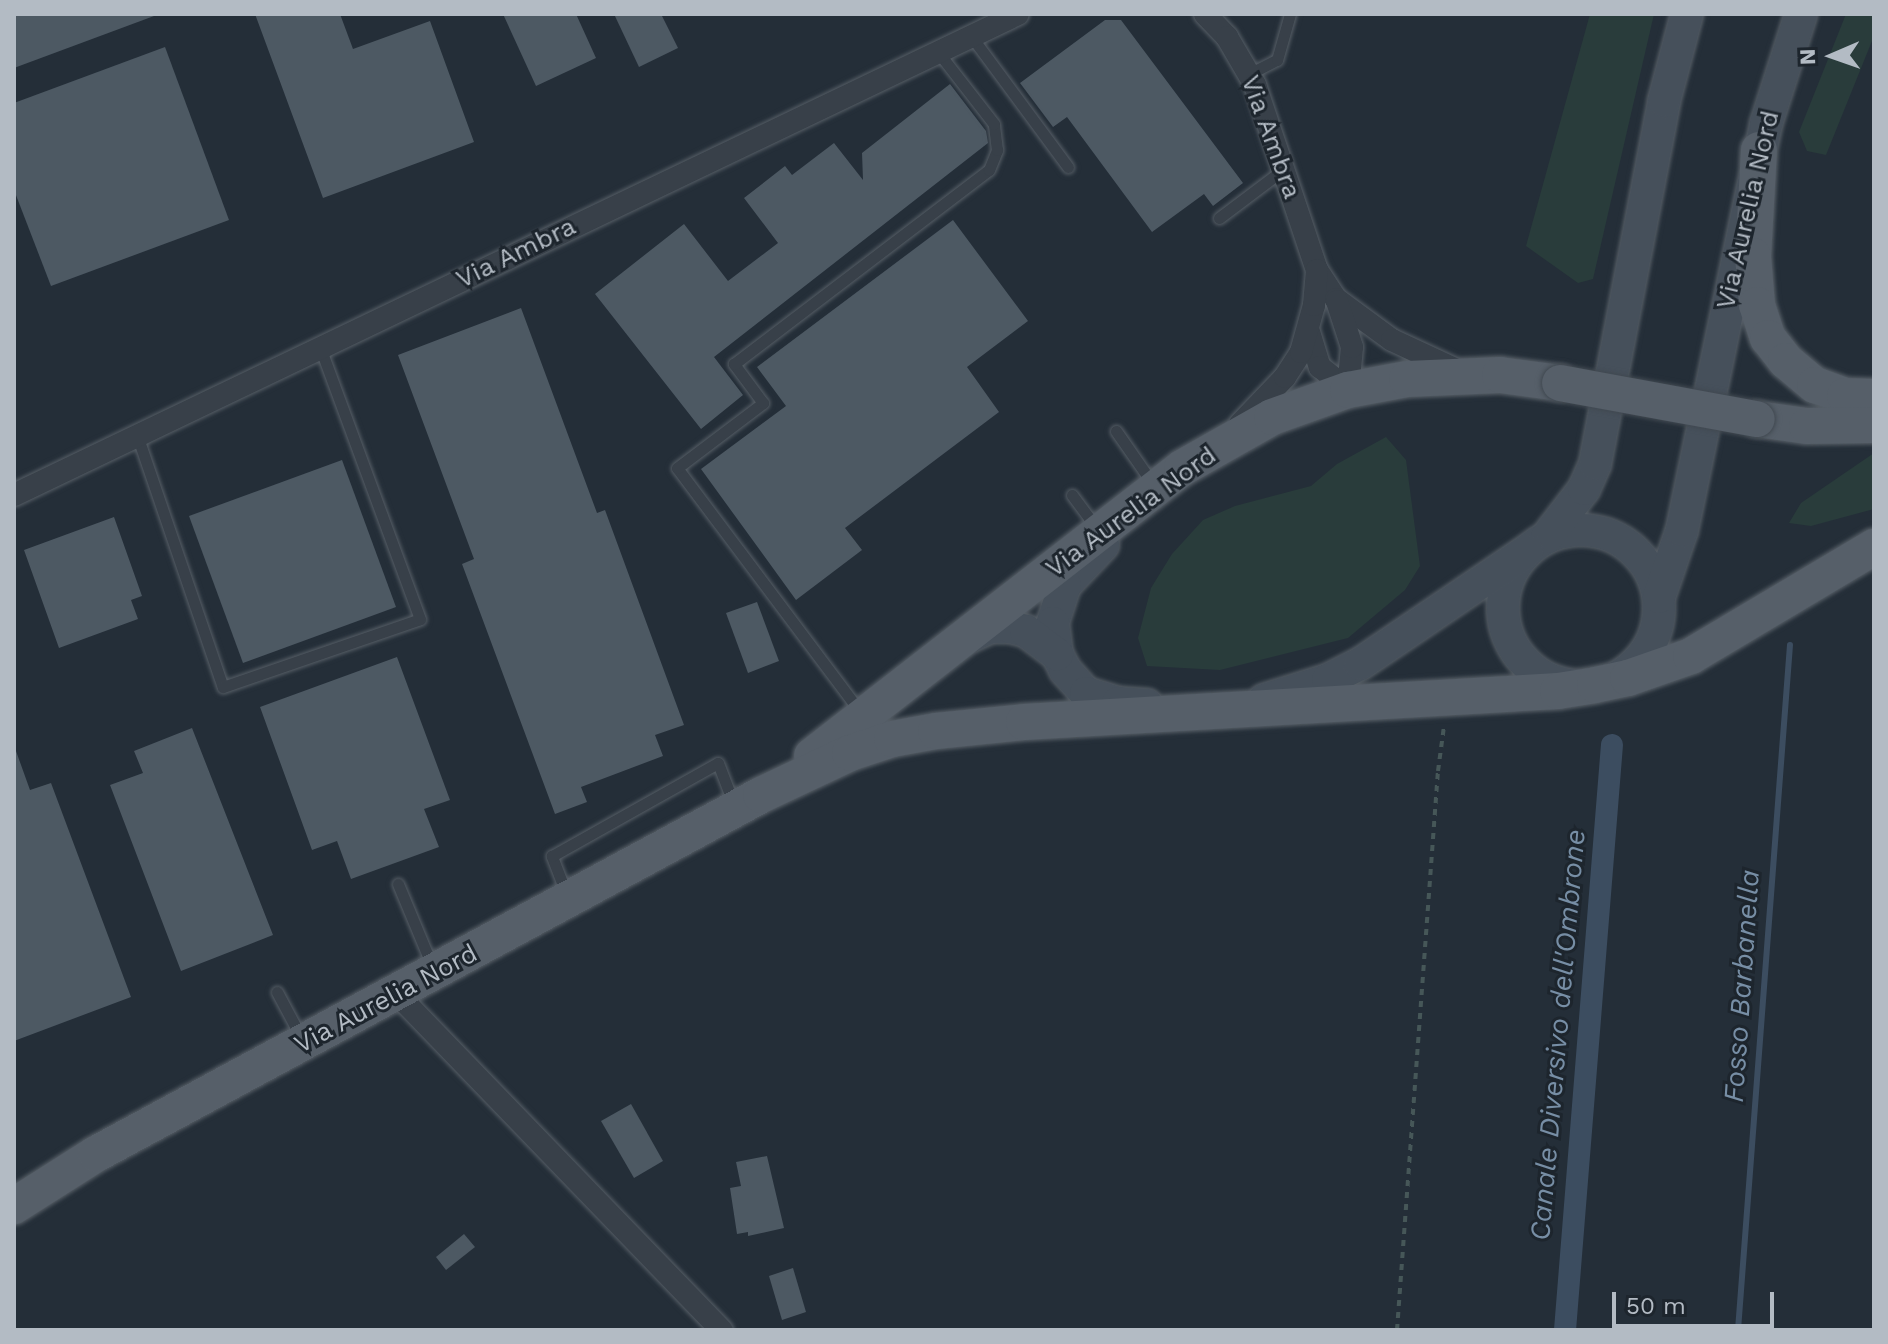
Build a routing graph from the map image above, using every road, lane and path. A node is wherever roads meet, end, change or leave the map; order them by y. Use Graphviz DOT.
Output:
graph roads {
  1 [pos="1018,14"];
  2 [pos="1205,14"];
  3 [pos="1290,14"];
  4 [pos="1687,14"];
  5 [pos="1801,14"];
  6 [pos="971,36"];
  7 [pos="937,51"];
  8 [pos="1249,74"];
  9 [pos="1759,150"];
  10 [pos="1068,167"];
  11 [pos="1284,169"];
  12 [pos="1219,218"];
  13 [pos="1317,270"];
  14 [pos="1336,299"];
  15 [pos="1308,327"];
  16 [pos="320,347"];
  17 [pos="1466,374"];
  18 [pos="1348,390"];
  19 [pos="1874,397"];
  20 [pos="1874,425"];
  21 [pos="1116,431"];
  22 [pos="137,435"];
  23 [pos="1221,444"];
  24 [pos="1152,491"];
  25 [pos="14,495"];
  26 [pos="1072,495"];
  27 [pos="1100,532"];
  28 [pos="1537,544"];
  29 [pos="1874,547"];
  30 [pos="1659,597"];
  31 [pos="962,639"];
  32 [pos="1057,654"];
  33 [pos="1595,685"];
  34 [pos="1450,696"];
  35 [pos="1210,710"];
  36 [pos="863,716"];
  37 [pos="748,802"];
  38 [pos="398,884"];
  39 [pos="568,900"];
  40 [pos="435,972"];
  41 [pos="277,992"];
  42 [pos="396,993"];
  43 [pos="303,1044"];
  44 [pos="14,1206"];
  45 [pos="722,1330"];
  46 [pos="1397,1330"];
  1 -- 6 [label="street, Via Ambra"];
  2 -- 8 [label="street, Via Ambra"];
  3 -- 8 [label="lane"];
  4 -- 28 [label="main road"];
  5 -- 9 [label="main road, Via Aurelia Nord"];
  6 -- 7 [label="street, Via Ambra"];
  6 -- 10 [label="lane"];
  7 -- 16 [label="street, Via Ambra"];
  7 -- 36 [label="lane"];
  8 -- 11 [label="street, Via Ambra"];
  9 -- 19 [label="main road"];
  9 -- 30 [label="main road, Via Aurelia Nord"];
  11 -- 12 [label="lane"];
  11 -- 13 [label="street, Via Ambra"];
  13 -- 14 [label="street"];
  13 -- 15 [label="street"];
  14 -- 17 [label="street"];
  14 -- 18 [label="street"];
  15 -- 18 [label="street"];
  15 -- 23 [label="street"];
  16 -- 22 [label="street, Via Ambra"];
  16 -- 22 [label="lane"];
  17 -- 18 [label="main road, Via Aurelia Nord"];
  17 -- 20 [label="main road, Via Aurelia Nord, bridge"];
  18 -- 23 [label="main road, Via Aurelia Nord"];
  21 -- 24 [label="lane"];
  22 -- 25 [label="street, Via Ambra"];
  23 -- 24 [label="main road, Via Aurelia Nord"];
  24 -- 27 [label="main road, Via Aurelia Nord"];
  24 -- 32 [label="main road"];
  26 -- 27 [label="lane"];
  27 -- 31 [label="main road, Via Aurelia Nord"];
  28 -- 30 [label="main road"];
  28 -- 33 [label="main road"];
  28 -- 35 [label="main road"];
  29 -- 33 [label="main road"];
  30 -- 33 [label="main road, Via Aurelia Nord"];
  31 -- 32 [label="main road"];
  31 -- 36 [label="main road, Via Aurelia Nord"];
  32 -- 35 [label="main road"];
  33 -- 34 [label="main road, Via Aurelia Nord"];
  34 -- 35 [label="main road, Via Aurelia Nord"];
  34 -- 46 [label="path"];
  35 -- 37 [label="main road, Via Aurelia Nord"];
  36 -- 37 [label="main road, Via Aurelia Nord"];
  37 -- 39 [label="main road, Via Aurelia Nord"];
  37 -- 39 [label="lane"];
  38 -- 40 [label="lane"];
  39 -- 40 [label="main road, Via Aurelia Nord"];
  40 -- 42 [label="main road, Via Aurelia Nord"];
  41 -- 43 [label="lane"];
  42 -- 43 [label="main road, Via Aurelia Nord"];
  42 -- 45 [label="street"];
  43 -- 44 [label="main road, Via Aurelia Nord"];
}
